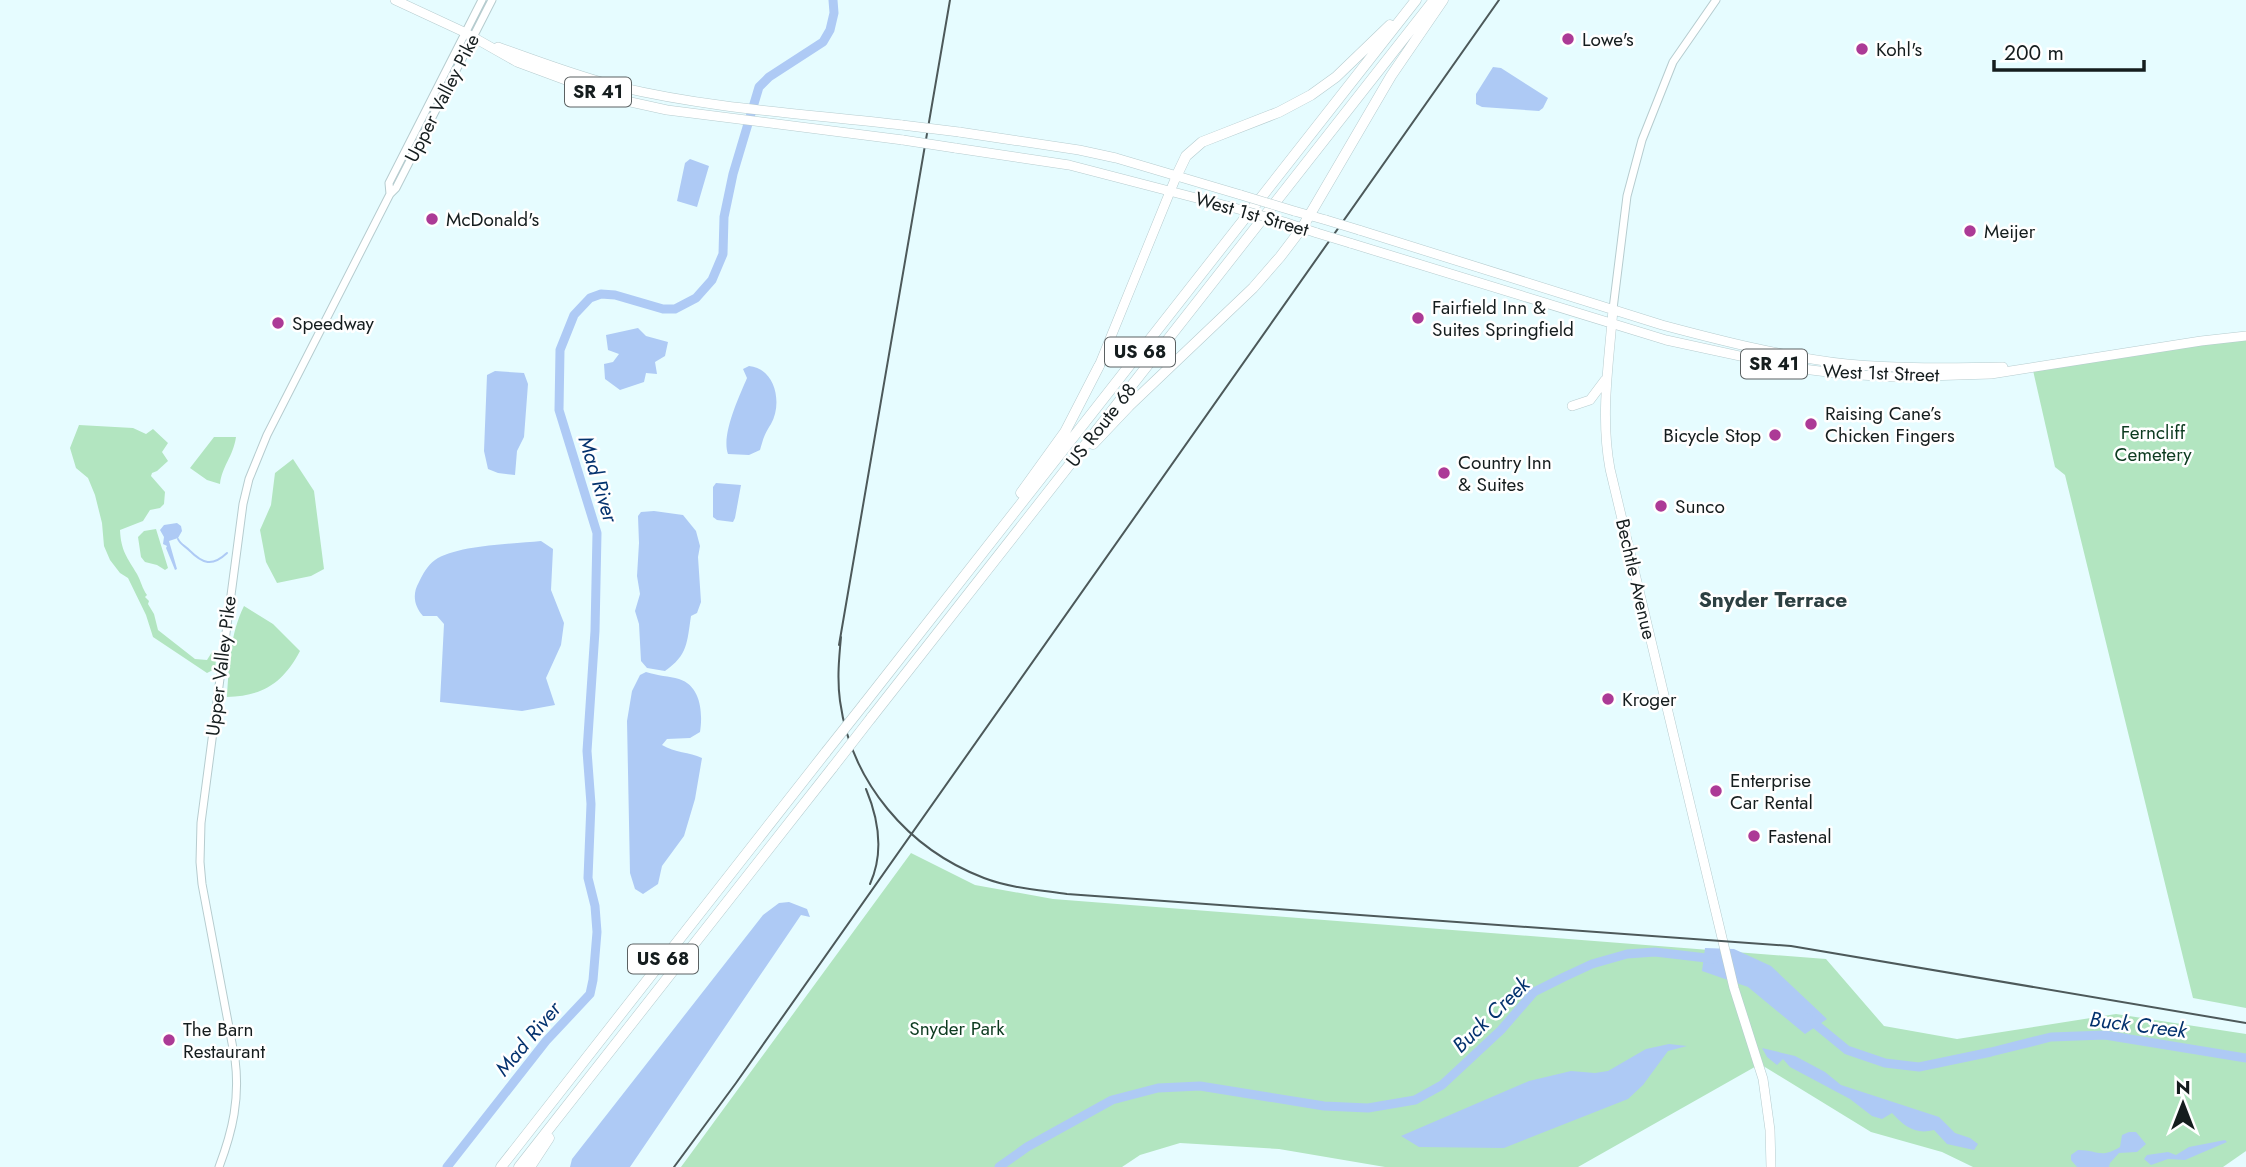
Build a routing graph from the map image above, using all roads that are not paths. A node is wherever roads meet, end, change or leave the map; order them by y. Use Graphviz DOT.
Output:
graph roads {
  1 [pos="395,0"];
  2 [pos="482,0"];
  3 [pos="492,0"];
  4 [pos="1415,0"];
  5 [pos="1434,0"];
  6 [pos="1443,0"];
  7 [pos="1717,0"];
  8 [pos="464,32"];
  9 [pos="474,37"];
  10 [pos="443,73"];
  11 [pos="434,116"];
  12 [pos="1176,177"];
  13 [pos="1168,191"];
  14 [pos="390,194"];
  15 [pos="1309,215"];
  16 [pos="1301,228"];
  17 [pos="1613,309"];
  18 [pos="1612,323"];
  19 [pos="2246,336"];
  20 [pos="1100,366"];
  21 [pos="2032,366"];
  22 [pos="1606,379"];
  23 [pos="1572,406"];
  24 [pos="1063,473"];
  25 [pos="983,551"];
  26 [pos="585,1082"];
  27 [pos="219,1167"];
  28 [pos="501,1167"];
  29 [pos="519,1167"];
  30 [pos="530,1167"];
  31 [pos="1771,1167"];
  1 -- 8 [label="main road, West 1st Street / SR 41"];
  2 -- 8 [label="street, Upper Valley Pike"];
  3 -- 9 [label="street, Upper Valley Pike"];
  4 -- 12 [label="highway"];
  4 -- 25 [label="highway, US Route 68 / US 68"];
  5 -- 24 [label="highway, US Route 68 / US 68"];
  6 -- 15 [label="highway"];
  7 -- 17 [label="street, Bechtle Avenue"];
  8 -- 9 [label="main road, West 1st Street / SR 41"];
  8 -- 10 [label="street, Upper Valley Pike"];
  9 -- 11 [label="street, Upper Valley Pike"];
  9 -- 12 [label="main road, West 1st Street / SR 41, bridge"];
  9 -- 13 [label="main road, West 1st Street / SR 41, bridge"];
  10 -- 11 [label="street"];
  10 -- 14 [label="street, Upper Valley Pike"];
  11 -- 14 [label="street, Upper Valley Pike"];
  12 -- 13 [label="main road"];
  12 -- 15 [label="main road, West 1st Street / SR 41, bridge"];
  13 -- 16 [label="main road, West 1st Street / SR 41, bridge"];
  13 -- 20 [label="main road"];
  14 -- 27 [label="street, Upper Valley Pike"];
  15 -- 16 [label="highway"];
  15 -- 17 [label="main road, West 1st Street / SR 41, bridge"];
  16 -- 18 [label="main road, West 1st Street / SR 41, bridge"];
  16 -- 24 [label="highway"];
  17 -- 18 [label="main road, Bechtle Avenue"];
  17 -- 21 [label="main road, West 1st Street / SR 41"];
  18 -- 21 [label="main road, West 1st Street / SR 41"];
  18 -- 22 [label="main road, Bechtle Avenue"];
  19 -- 21 [label="main road, West 1st Street / SR 41"];
  20 -- 25 [label="highway"];
  22 -- 23 [label="main road"];
  22 -- 31 [label="main road, Bechtle Avenue"];
  24 -- 26 [label="highway, US Route 68 / US 68, bridge"];
  25 -- 28 [label="highway, US Route 68 / US 68, bridge"];
  26 -- 29 [label="highway, US 68"];
  26 -- 30 [label="highway"];
}
